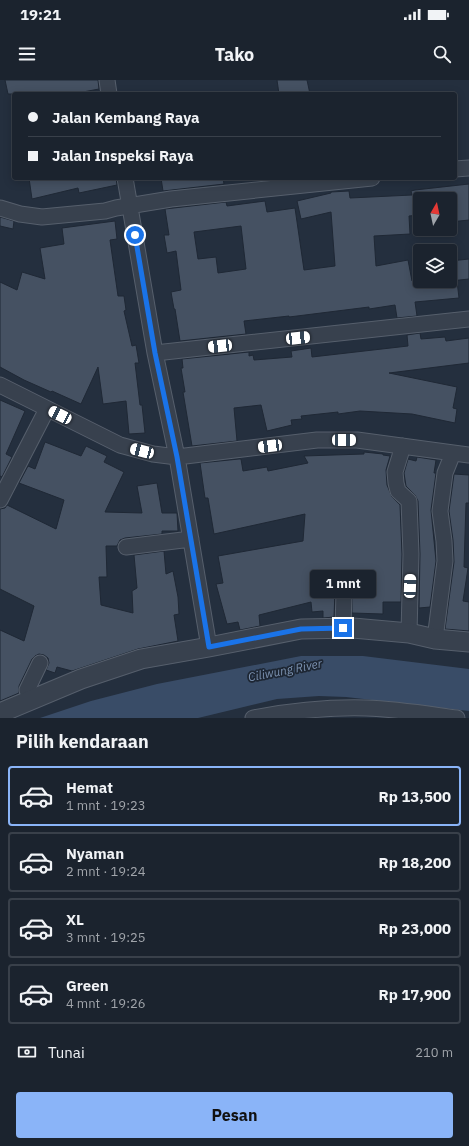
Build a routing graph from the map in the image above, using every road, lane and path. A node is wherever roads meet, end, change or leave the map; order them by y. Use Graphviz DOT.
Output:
graph roads {
  1 [pos="107,80"];
  2 [pos="109,92"];
  3 [pos="469,168"];
  4 [pos="457,169"];
  5 [pos="125,180"];
  6 [pos="353,180"];
  7 [pos="130,205"];
  8 [pos="0,208"];
  9 [pos="469,319"];
  10 [pos="155,353"];
  11 [pos="0,385"];
  12 [pos="47,408"];
  13 [pos="403,446"];
  14 [pos="453,453"];
  15 [pos="469,455"];
  16 [pos="177,457"];
  17 [pos="0,500"];
  18 [pos="191,539"];
  19 [pos="126,547"];
  20 [pos="344,592"];
  21 [pos="343,628"];
  22 [pos="408,633"];
  23 [pos="435,639"];
  24 [pos="469,642"];
  25 [pos="209,647"];
  26 [pos="40,663"];
  27 [pos="31,700"];
  28 [pos="0,713"];
  29 [pos="341,713"];
  30 [pos="386,714"];
  31 [pos="253,718"];
  32 [pos="458,718"];
  1 -- 2 [label="street"];
  3 -- 4 [label="street"];
  5 -- 7 [label="street"];
  6 -- 7 [label="street"];
  7 -- 8 [label="street"];
  7 -- 10 [label="street"];
  9 -- 10 [label="street"];
  10 -- 16 [label="street"];
  11 -- 12 [label="street"];
  12 -- 16 [label="street"];
  12 -- 17 [label="street"];
  13 -- 14 [label="street"];
  13 -- 16 [label="street"];
  13 -- 22 [label="street"];
  14 -- 15 [label="street"];
  14 -- 23 [label="street"];
  16 -- 18 [label="street"];
  18 -- 19 [label="street"];
  18 -- 25 [label="street"];
  20 -- 21 [label="street"];
  21 -- 22 [label="street"];
  21 -- 25 [label="street"];
  22 -- 23 [label="street"];
  23 -- 24 [label="street"];
  25 -- 27 [label="street"];
  26 -- 27 [label="street"];
  27 -- 28 [label="street"];
  29 -- 30 [label="street"];
  29 -- 31 [label="street"];
  30 -- 32 [label="street"];
}
